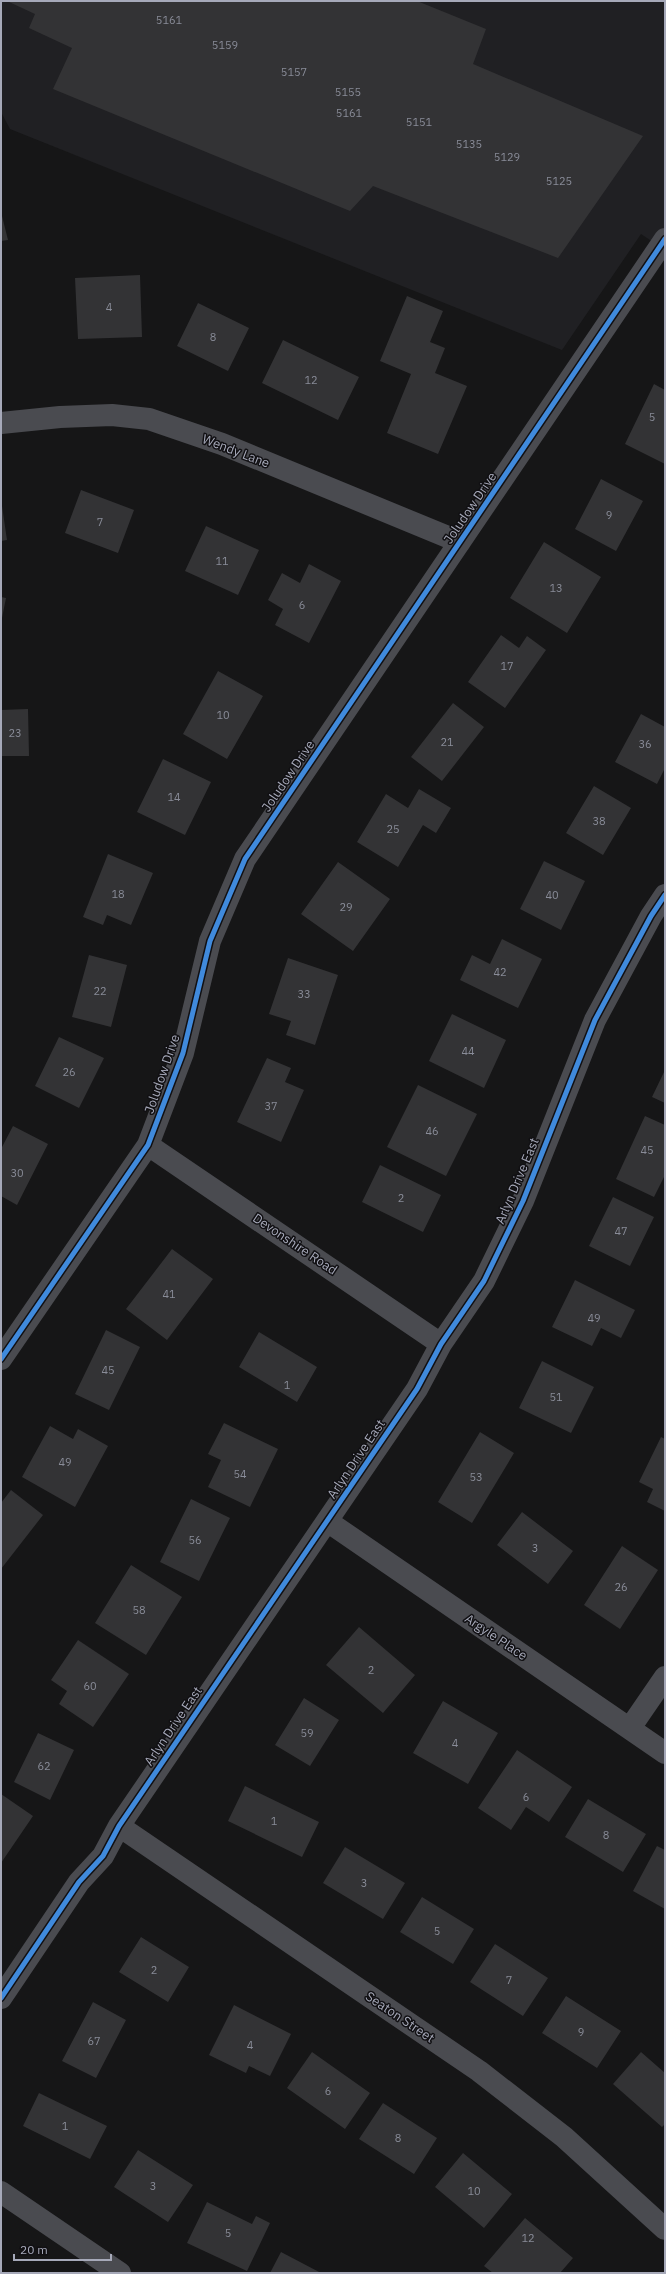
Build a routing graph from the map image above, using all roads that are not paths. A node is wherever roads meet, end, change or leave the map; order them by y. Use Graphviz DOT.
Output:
graph roads {
  1 [pos="665,239"];
  2 [pos="1,423"];
  3 [pos="460,542"];
  4 [pos="665,895"];
  5 [pos="148,1145"];
  6 [pos="441,1344"];
  7 [pos="1,1360"];
  8 [pos="327,1521"];
  9 [pos="665,1677"];
  10 [pos="630,1728"];
  11 [pos="665,1752"];
  12 [pos="119,1826"];
  13 [pos="1,1998"];
  14 [pos="1,2192"];
  15 [pos="665,2229"];
  16 [pos="120,2273"];
  1 -- 3 [label="street, Joludow Drive"];
  2 -- 3 [label="street, Wendy Lane"];
  3 -- 5 [label="street, Joludow Drive"];
  4 -- 6 [label="street, Arlyn Drive East"];
  5 -- 6 [label="street, Devonshire Road"];
  5 -- 7 [label="street, Joludow Drive"];
  6 -- 8 [label="street, Arlyn Drive East"];
  8 -- 10 [label="street, Argyle Place"];
  8 -- 12 [label="street, Arlyn Drive East"];
  9 -- 10 [label="street"];
  10 -- 11 [label="street, Argyle Place"];
  12 -- 13 [label="street, Arlyn Drive East"];
  12 -- 15 [label="street, Seaton Street"];
  14 -- 16 [label="street"];
}
